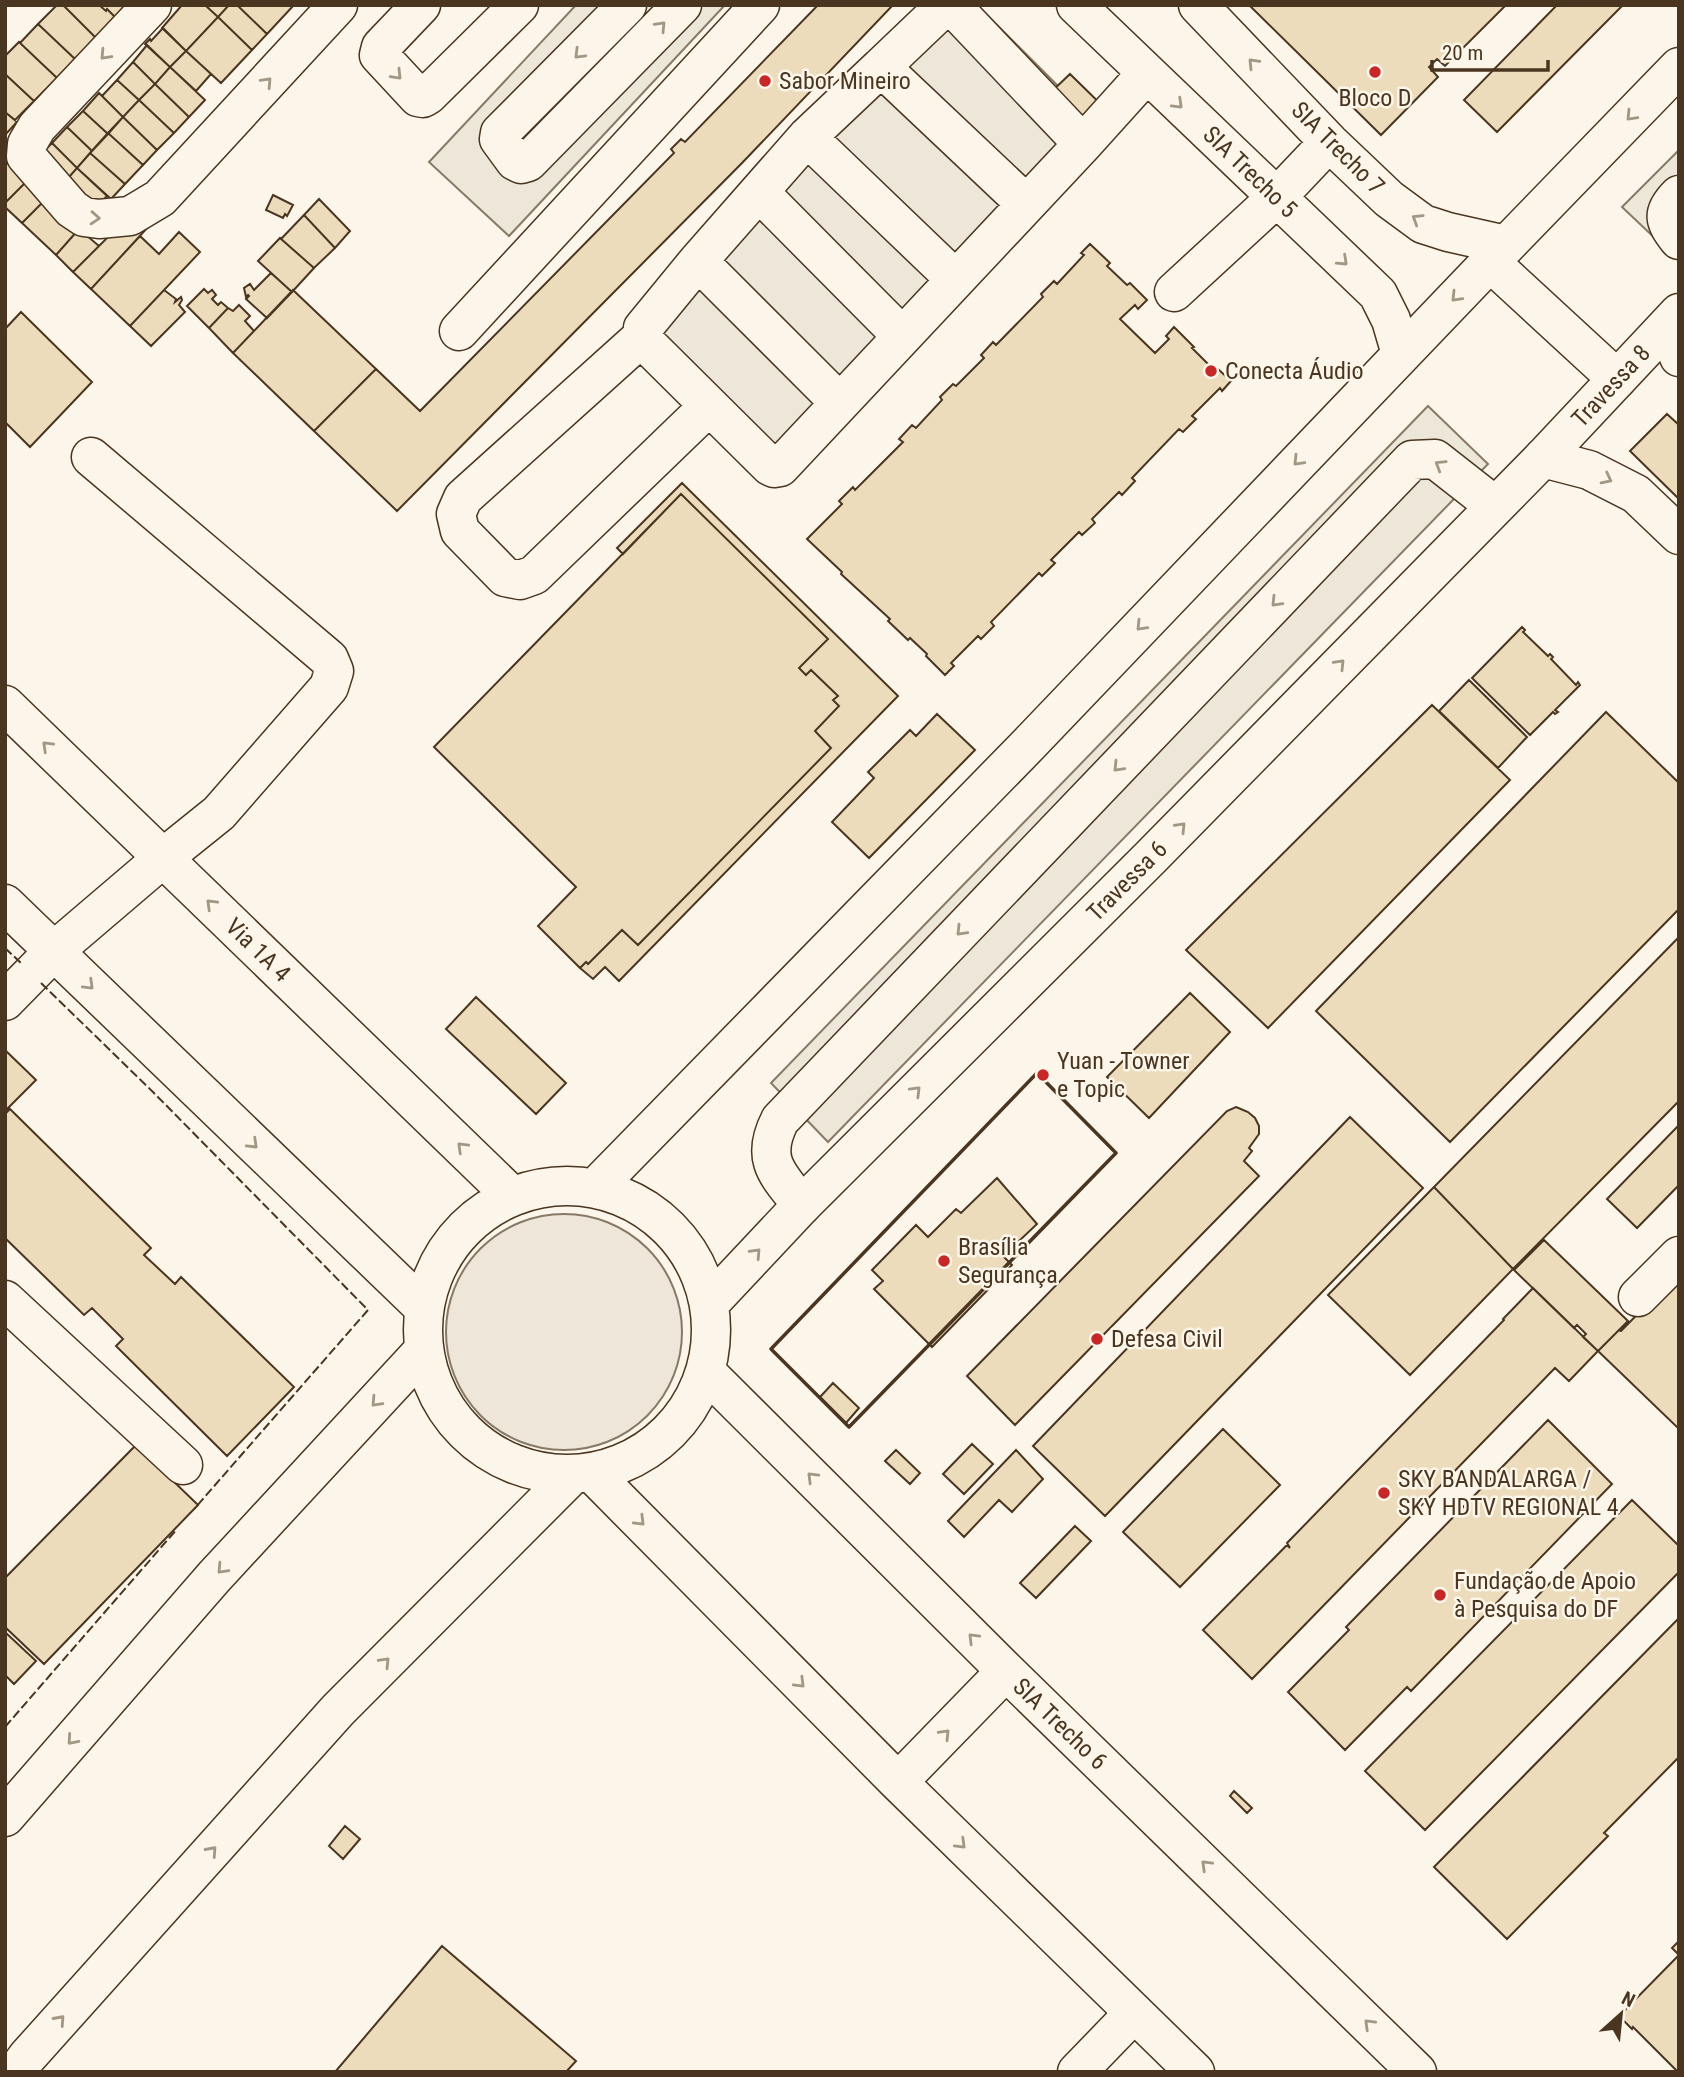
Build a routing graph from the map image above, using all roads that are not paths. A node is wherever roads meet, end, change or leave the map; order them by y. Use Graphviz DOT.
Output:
graph roads {
  1 [pos="152,5"];
  2 [pos="338,5"];
  3 [pos="421,5"];
  4 [pos="519,5"];
  5 [pos="627,5"];
  6 [pos="682,5"];
  7 [pos="760,5"];
  8 [pos="949,5"];
  9 [pos="1076,5"];
  10 [pos="1198,5"];
  11 [pos="881,67"];
  12 [pos="1679,67"];
  13 [pos="1147,73"];
  14 [pos="807,137"];
  15 [pos="1329,142"];
  16 [pos="1083,144"];
  17 [pos="758,192"];
  18 [pos="1679,195"];
  19 [pos="1276,198"];
  20 [pos="1026,205"];
  21 [pos="1679,240"];
  22 [pos="1498,253"];
  23 [pos="698,261"];
  24 [pos="955,279"];
  25 [pos="1174,292"];
  26 [pos="459,331"];
  27 [pos="1675,332"];
  28 [pos="643,336"];
  29 [pos="902,336"];
  30 [pos="1401,354"];
  31 [pos="1617,379"];
  32 [pos="840,402"];
  33 [pos="709,405"];
  34 [pos="91,457"];
  35 [pos="1543,458"];
  36 [pos="1495,506"];
  37 [pos="1679,535"];
  38 [pos="5,705"];
  39 [pos="163,858"];
  40 [pos="5,904"];
  41 [pos="54,951"];
  42 [pos="5,1001"];
  43 [pos="595,1188"];
  44 [pos="511,1195"];
  45 [pos="802,1205"];
  46 [pos="1679,1256"];
  47 [pos="1638,1297"];
  48 [pos="5,1300"];
  49 [pos="710,1303"];
  50 [pos="423,1307"];
  51 [pos="422,1352"];
  52 [pos="706,1372"];
  53 [pos="183,1465"];
  54 [pos="582,1474"];
  55 [pos="1006,1671"];
  56 [pos="898,1782"];
  57 [pos="5,1817"];
  58 [pos="1135,2013"];
  59 [pos="16,2072"];
  60 [pos="1077,2072"];
  61 [pos="1195,2072"];
  62 [pos="1418,2072"];
  1 -- 2 [label="main road, one-way"];
  3 -- 4 [label="main road, one-way"];
  5 -- 6 [label="main road, one-way"];
  7 -- 26 [label="main road"];
  8 -- 11 [label="main road"];
  8 -- 16 [label="main road"];
  9 -- 13 [label="main road, SIA Trecho 5"];
  15 -- 10 [label="main road, SIA Trecho 7, one-way"];
  11 -- 14 [label="main road"];
  11 -- 20 [label="main road"];
  12 -- 22 [label="main road, one-way"];
  13 -- 16 [label="main road"];
  13 -- 19 [label="main road, SIA Trecho 5, one-way"];
  14 -- 17 [label="main road"];
  14 -- 24 [label="main road"];
  15 -- 19 [label="main road"];
  22 -- 15 [label="main road, SIA Trecho 7, one-way"];
  16 -- 20 [label="main road"];
  17 -- 23 [label="main road"];
  17 -- 29 [label="main road"];
  18 -- 21 [label="main road"];
  19 -- 25 [label="main road"];
  19 -- 30 [label="main road, SIA Trecho 5, one-way"];
  20 -- 24 [label="main road"];
  22 -- 30 [label="main road, one-way"];
  22 -- 31 [label="main road"];
  23 -- 28 [label="main road"];
  23 -- 32 [label="main road"];
  24 -- 29 [label="main road"];
  27 -- 31 [label="main road, Travessa 8"];
  28 -- 33 [label="main road"];
  28 -- 33 [label="main road"];
  29 -- 32 [label="main road"];
  30 -- 43 [label="main road, one-way"];
  31 -- 35 [label="main road, Travessa 8"];
  32 -- 33 [label="main road"];
  34 -- 39 [label="main road"];
  35 -- 36 [label="main road, Travessa 6"];
  35 -- 37 [label="main road, one-way"];
  45 -- 36 [label="main road, Travessa 6, one-way"];
  36 -- 45 [label="main road, one-way"];
  39 -- 38 [label="main road, Via 1A 4, one-way"];
  39 -- 41 [label="main road"];
  44 -- 39 [label="main road, Via 1A 4, one-way"];
  40 -- 41 [label="main road"];
  41 -- 42 [label="main road"];
  41 -- 50 [label="main road, one-way"];
  43 -- 44 [label="main road"];
  43 -- 49 [label="main road"];
  44 -- 50 [label="main road"];
  49 -- 45 [label="main road, Travessa 6, one-way"];
  46 -- 47 [label="main road"];
  48 -- 53 [label="main road"];
  49 -- 52 [label="main road"];
  50 -- 51 [label="main road"];
  51 -- 54 [label="main road"];
  51 -- 57 [label="main road, one-way"];
  52 -- 54 [label="main road"];
  55 -- 52 [label="main road, SIA Trecho 6, one-way"];
  54 -- 56 [label="main road, one-way"];
  59 -- 54 [label="main road, one-way"];
  56 -- 55 [label="main road, one-way"];
  62 -- 55 [label="main road, SIA Trecho 6, one-way"];
  56 -- 58 [label="main road, one-way"];
  58 -- 60 [label="main road"];
  58 -- 61 [label="main road"];
}
